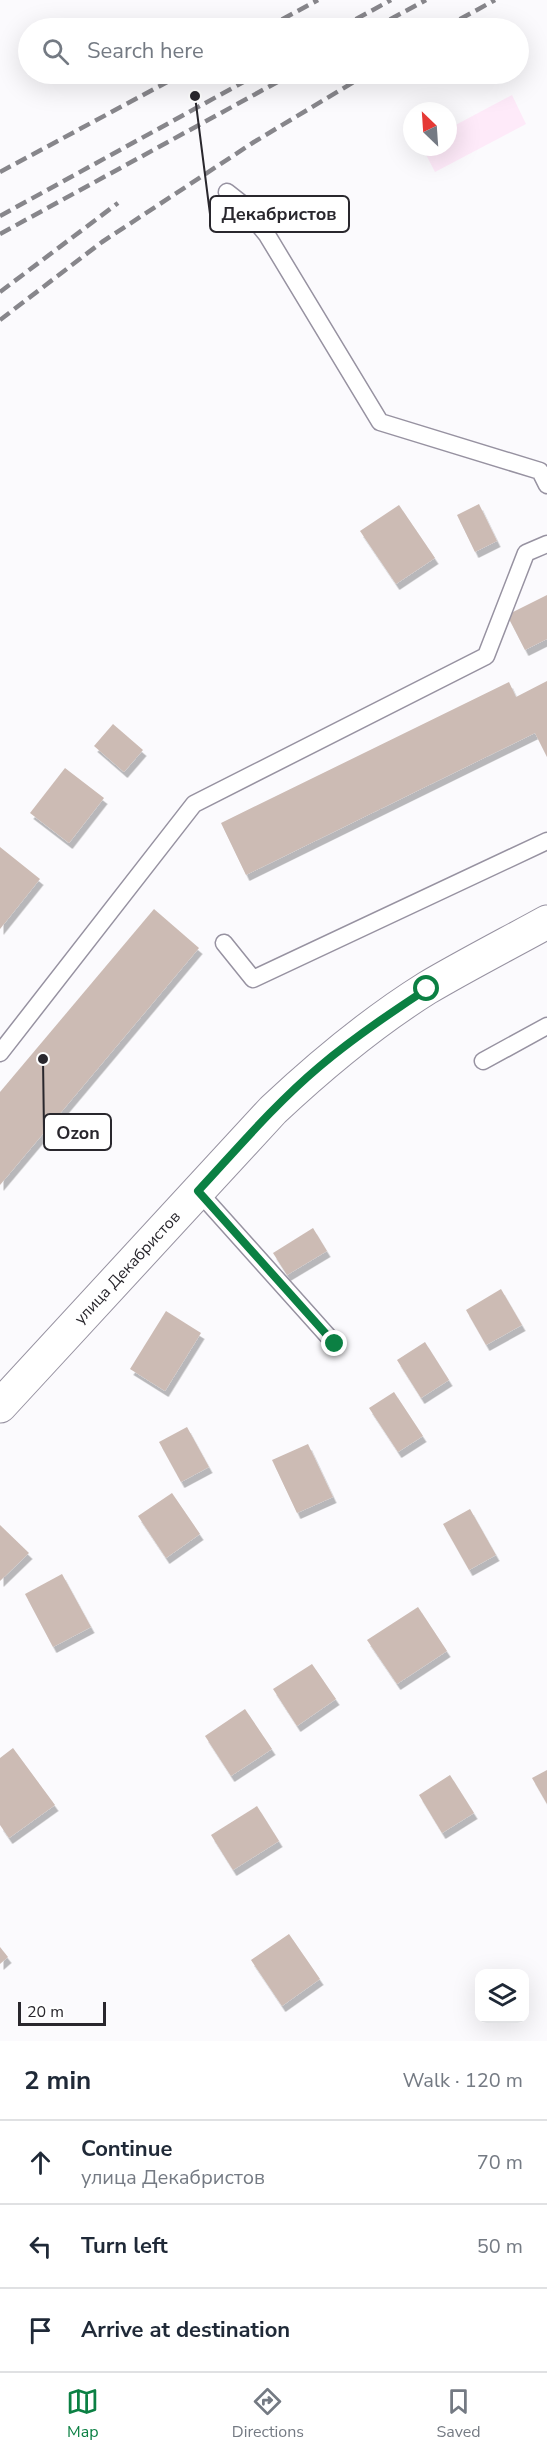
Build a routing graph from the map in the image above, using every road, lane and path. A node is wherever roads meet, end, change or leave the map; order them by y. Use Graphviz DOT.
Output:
graph roads {
  1 [pos="227,192"];
  2 [pos="547,485"];
  3 [pos="547,544"];
  4 [pos="547,841"];
  5 [pos="547,922"];
  6 [pos="224,943"];
  7 [pos="547,1026"];
  8 [pos="0,1053"];
  9 [pos="483,1061"];
  10 [pos="198,1191"];
  11 [pos="335,1344"];
  12 [pos="1,1404"];
  1 -- 2 [label="lane"];
  3 -- 8 [label="lane"];
  4 -- 6 [label="lane"];
  5 -- 10 [label="main road, улица Декабристов"];
  7 -- 9 [label="lane"];
  10 -- 11 [label="lane"];
  10 -- 12 [label="main road, улица Декабристов"];
}
